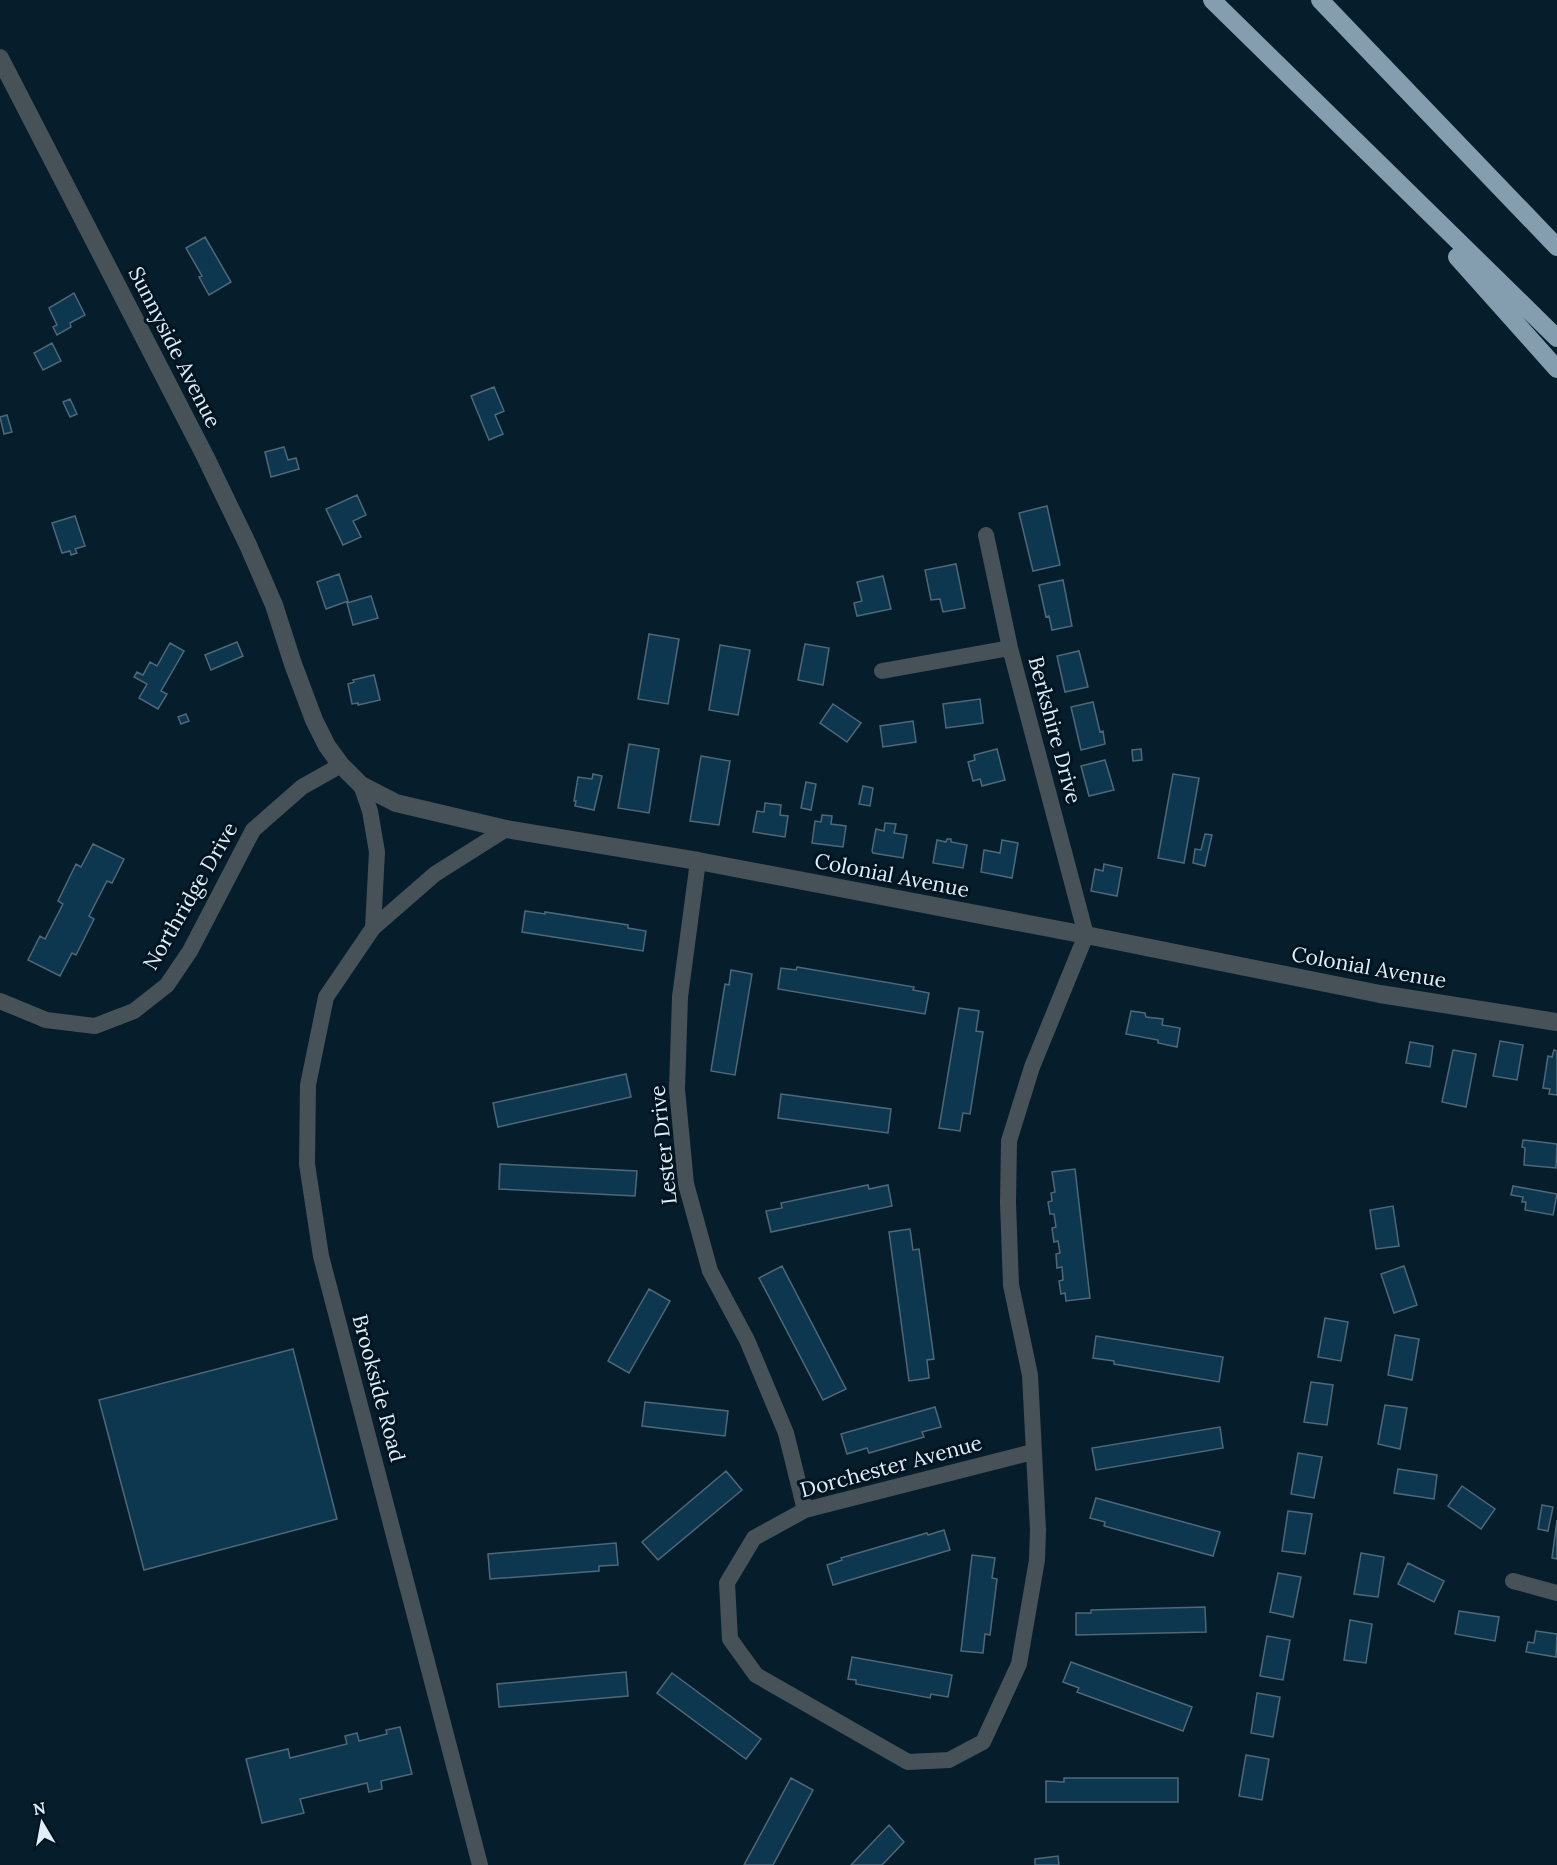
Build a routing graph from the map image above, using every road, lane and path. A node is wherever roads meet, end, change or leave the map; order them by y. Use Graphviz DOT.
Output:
graph roads {
  1 [pos="1212,0"];
  2 [pos="1320,0"];
  3 [pos="0,58"];
  4 [pos="1337,124"];
  5 [pos="1557,247"];
  6 [pos="1557,338"];
  7 [pos="1557,369"];
  8 [pos="986,535"];
  9 [pos="1010,648"];
  10 [pos="293,664"];
  11 [pos="882,671"];
  12 [pos="342,765"];
  13 [pos="361,785"];
  14 [pos="506,829"];
  15 [pos="698,861"];
  16 [pos="373,928"];
  17 [pos="1086,934"];
  18 [pos="0,1001"];
  19 [pos="1557,1022"];
  20 [pos="1033,1452"];
  21 [pos="805,1510"];
  22 [pos="1513,1581"];
  23 [pos="1557,1593"];
  24 [pos="480,1865"];
  1 -- 4 [label="highway"];
  2 -- 5 [label="highway"];
  3 -- 10 [label="street, Sunnyside Avenue"];
  4 -- 6 [label="highway"];
  4 -- 7 [label="highway"];
  8 -- 9 [label="street, Berkshire Drive"];
  9 -- 11 [label="street"];
  9 -- 17 [label="street, Berkshire Drive"];
  10 -- 12 [label="street, Colonial Avenue"];
  12 -- 13 [label="street, Colonial Avenue"];
  12 -- 18 [label="street, Northridge Drive"];
  13 -- 14 [label="street, Colonial Avenue"];
  13 -- 16 [label="street"];
  14 -- 15 [label="street, Colonial Avenue"];
  14 -- 16 [label="street, Brookside Road"];
  15 -- 17 [label="street, Colonial Avenue"];
  15 -- 21 [label="street, Lester Drive"];
  16 -- 24 [label="street, Brookside Road"];
  17 -- 19 [label="street, Colonial Avenue"];
  17 -- 20 [label="street, Dorchester Avenue"];
  20 -- 21 [label="street, Dorchester Avenue"];
  20 -- 21 [label="street, Dorchester Avenue"];
  22 -- 23 [label="street"];
}
